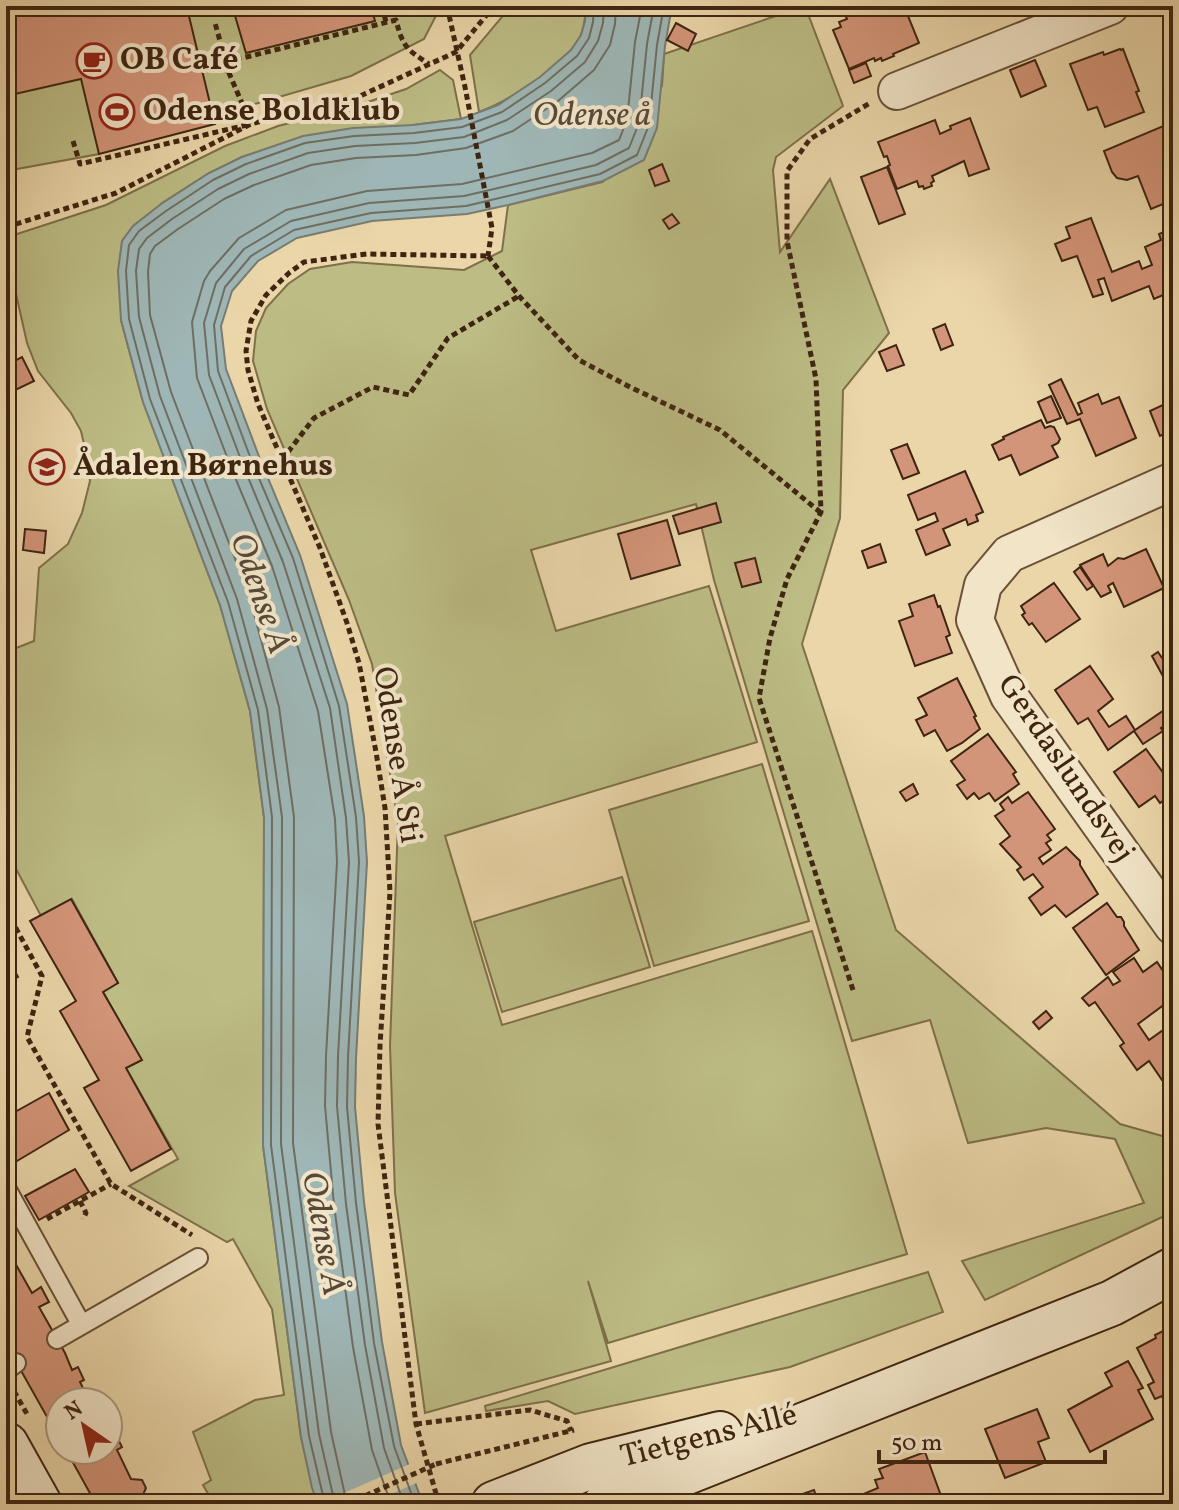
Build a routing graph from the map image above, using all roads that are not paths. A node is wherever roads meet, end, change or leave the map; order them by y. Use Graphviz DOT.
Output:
graph roads {
  1 [pos="1110,6"];
  2 [pos="897,91"];
  3 [pos="1173,481"];
  4 [pos="1173,926"];
  5 [pos="6,1188"];
  6 [pos="200,1250"];
  7 [pos="1173,1270"];
  8 [pos="81,1324"];
  9 [pos="57,1339"];
  10 [pos="881,1394"];
  11 [pos="6,1445"];
  12 [pos="39,1504"];
  13 [pos="494,1504"];
  14 [pos="606,1504"];
  1 -- 2 [label="street"];
  3 -- 4 [label="street, Gerdaslundsvej"];
  5 -- 8 [label="lane"];
  6 -- 8 [label="lane"];
  7 -- 10 [label="main road, Tietgens Allé"];
  8 -- 9 [label="lane"];
  10 -- 13 [label="main road, Tietgens Allé"];
  10 -- 14 [label="main road, Tietgens Allé"];
  11 -- 12 [label="main road"];
}
